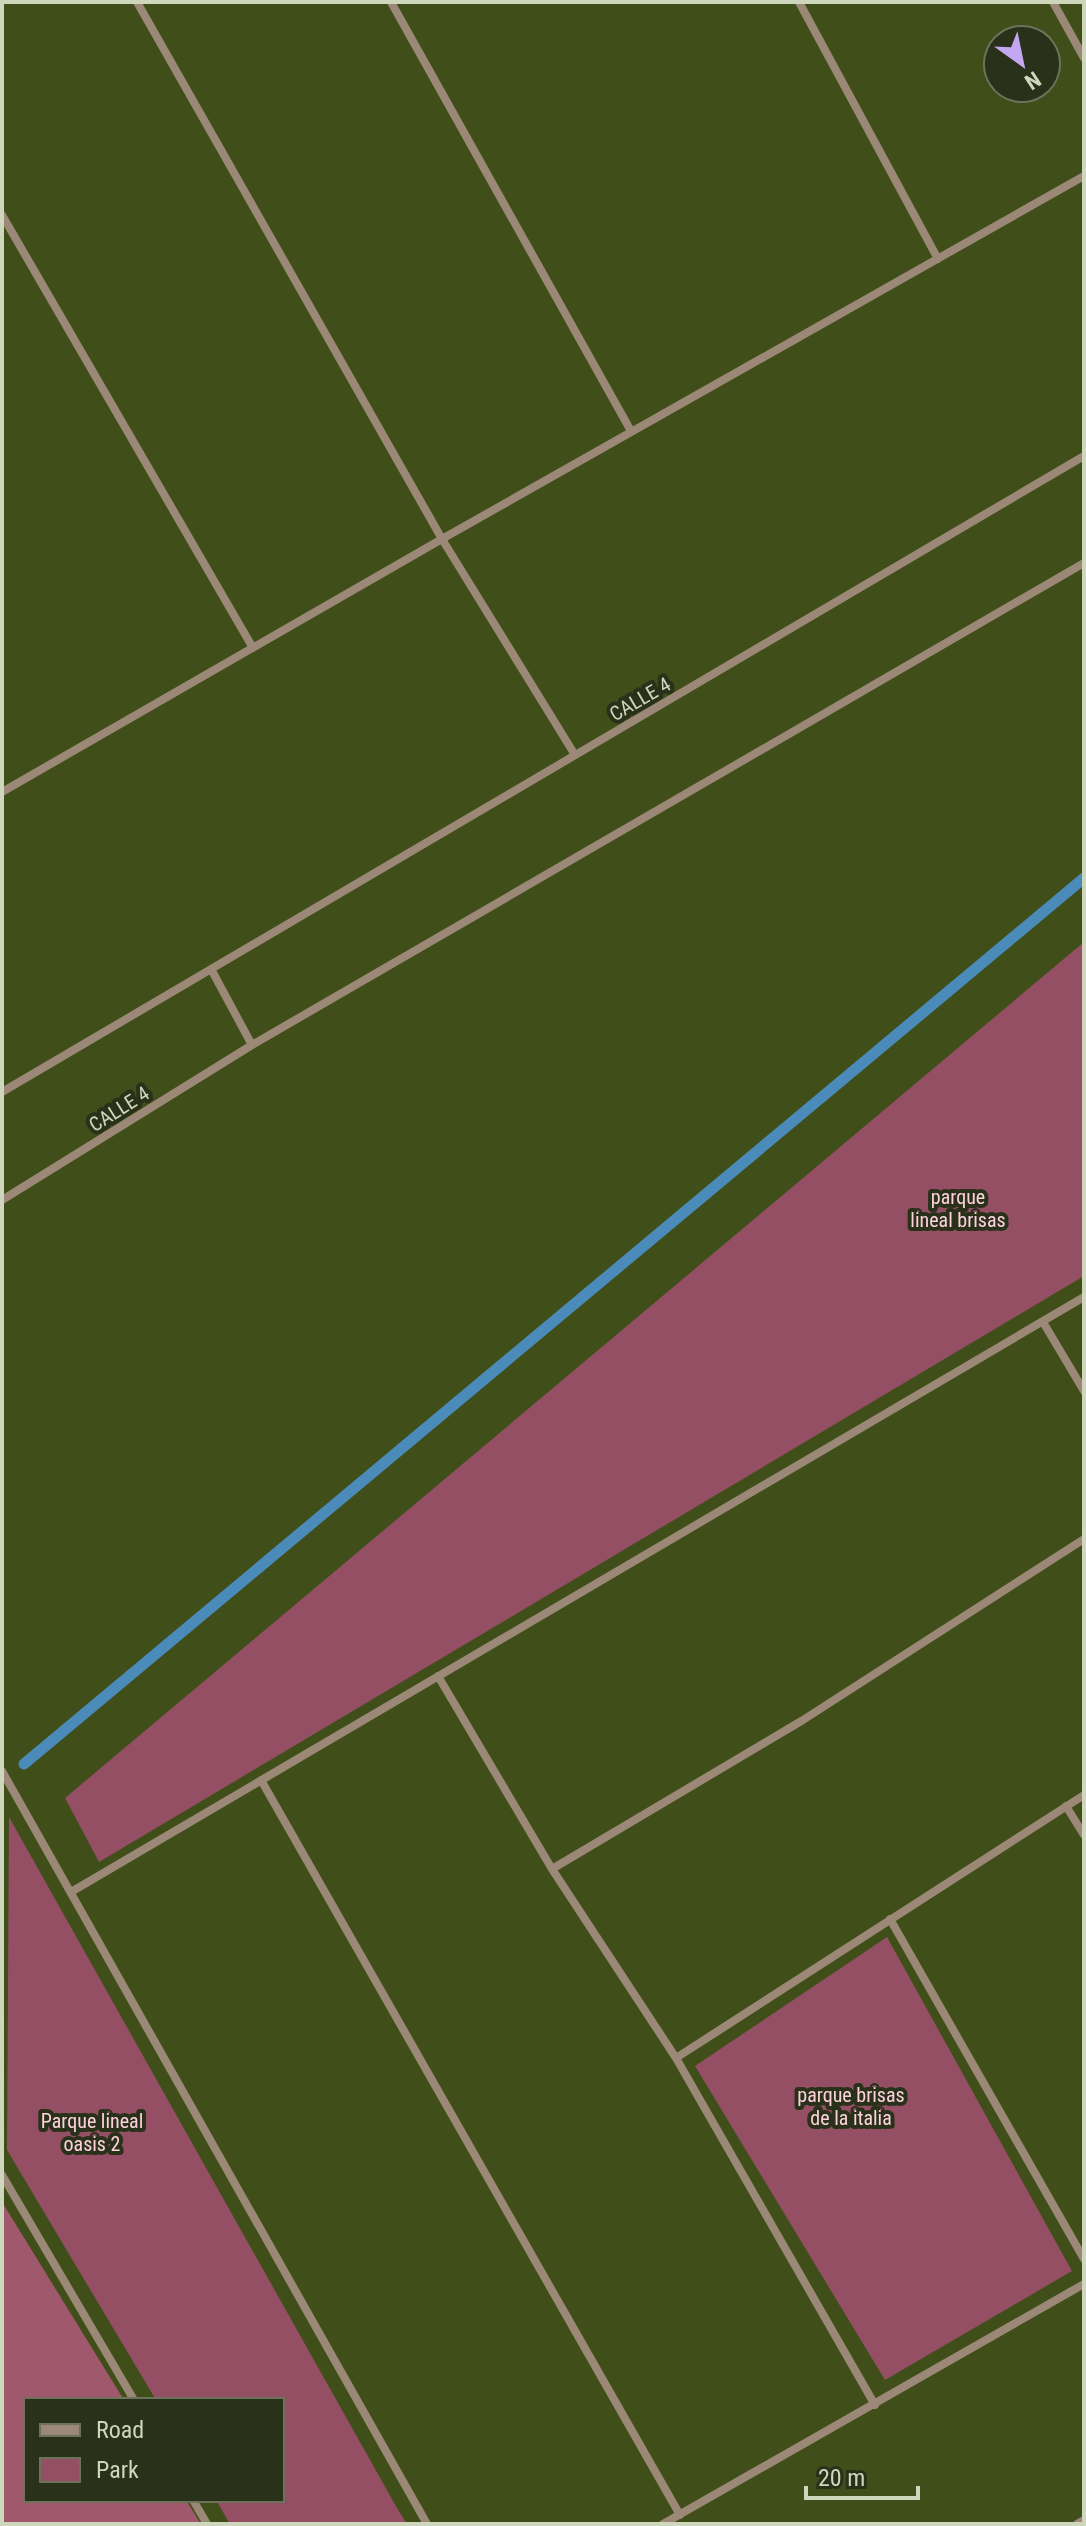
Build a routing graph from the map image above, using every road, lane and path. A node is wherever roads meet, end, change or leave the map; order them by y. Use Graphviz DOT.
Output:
graph roads {
  1 [pos="137,2"];
  2 [pos="391,2"];
  3 [pos="799,2"];
  4 [pos="1053,2"];
  5 [pos="1084,58"];
  6 [pos="1084,176"];
  7 [pos="2,215"];
  8 [pos="938,259"];
  9 [pos="631,431"];
  10 [pos="1084,456"];
  11 [pos="442,539"];
  12 [pos="1084,563"];
  13 [pos="253,648"];
  14 [pos="575,755"];
  15 [pos="2,792"];
  16 [pos="211,969"];
  17 [pos="252,1045"];
  18 [pos="2,1092"];
  19 [pos="2,1200"];
  20 [pos="1084,1297"];
  21 [pos="1043,1322"];
  22 [pos="1084,1391"];
  23 [pos="1084,1539"];
  24 [pos="438,1676"];
  25 [pos="2,1771"];
  26 [pos="261,1780"];
  27 [pos="1084,1795"];
  28 [pos="1066,1806"];
  29 [pos="1084,1835"];
  30 [pos="552,1869"];
  31 [pos="71,1892"];
  32 [pos="890,1919"];
  33 [pos="676,2058"];
  34 [pos="2,2175"];
  35 [pos="1084,2259"];
  36 [pos="1084,2284"];
  37 [pos="133,2398"];
  38 [pos="875,2405"];
  39 [pos="194,2502"];
  40 [pos="680,2515"];
  41 [pos="1084,2520"];
  42 [pos="207,2524"];
  43 [pos="427,2524"];
  44 [pos="663,2524"];
  45 [pos="1077,2524"];
  1 -- 11 [label="street"];
  2 -- 9 [label="street"];
  3 -- 8 [label="street"];
  4 -- 5 [label="street"];
  6 -- 8 [label="street"];
  7 -- 13 [label="street"];
  8 -- 9 [label="street"];
  9 -- 11 [label="street"];
  10 -- 14 [label="street, CALLE 4"];
  11 -- 13 [label="street"];
  11 -- 14 [label="street"];
  12 -- 17 [label="street, CALLE 4"];
  13 -- 15 [label="street"];
  14 -- 16 [label="street, CALLE 4"];
  16 -- 17 [label="street"];
  16 -- 18 [label="street, CALLE 4"];
  17 -- 19 [label="street, CALLE 4"];
  20 -- 21 [label="street"];
  21 -- 22 [label="street"];
  21 -- 24 [label="street"];
  23 -- 30 [label="street"];
  24 -- 26 [label="street"];
  24 -- 30 [label="street"];
  25 -- 31 [label="street"];
  26 -- 31 [label="street"];
  26 -- 40 [label="street"];
  27 -- 28 [label="street"];
  28 -- 29 [label="street"];
  28 -- 32 [label="street"];
  30 -- 33 [label="street"];
  31 -- 43 [label="street"];
  32 -- 33 [label="street"];
  32 -- 35 [label="street"];
  33 -- 38 [label="street"];
  34 -- 37 [label="street"];
  36 -- 38 [label="street"];
  38 -- 40 [label="street"];
  39 -- 42 [label="street"];
  40 -- 44 [label="street"];
  41 -- 45 [label="street"];
}
